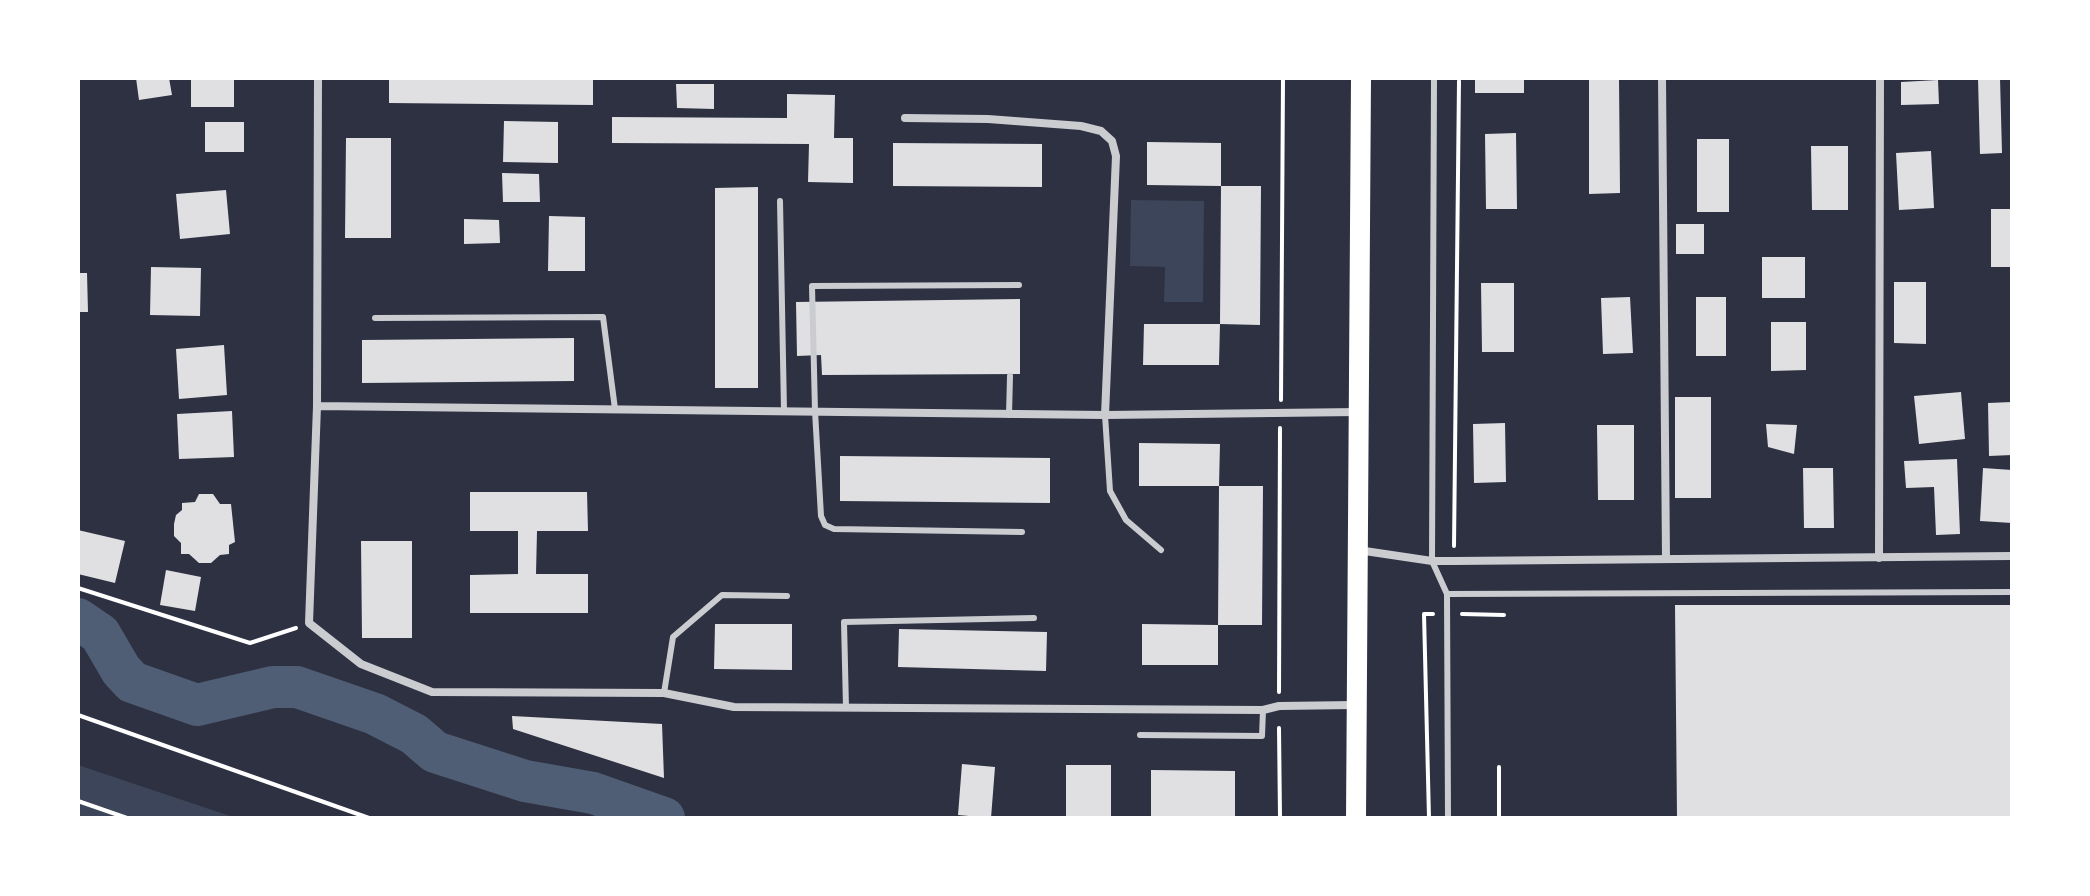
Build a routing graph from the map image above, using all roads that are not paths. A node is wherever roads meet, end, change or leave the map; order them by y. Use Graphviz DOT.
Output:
graph roads {
  1 [pos="318,78"];
  2 [pos="1361,78"];
  3 [pos="1434,78"];
  4 [pos="1662,78"];
  5 [pos="1880,78"];
  6 [pos="905,118"];
  7 [pos="780,201"];
  8 [pos="1019,285"];
  9 [pos="375,318"];
  10 [pos="1010,376"];
  11 [pos="317,406"];
  12 [pos="615,409"];
  13 [pos="784,411"];
  14 [pos="815,411"];
  15 [pos="1358,412"];
  16 [pos="1009,415"];
  17 [pos="1105,415"];
  18 [pos="1022,532"];
  19 [pos="1161,550"];
  20 [pos="1357,550"];
  21 [pos="2012,556"];
  22 [pos="1879,558"];
  23 [pos="1666,559"];
  24 [pos="1432,561"];
  25 [pos="2012,592"];
  26 [pos="1447,594"];
  27 [pos="787,596"];
  28 [pos="1034,618"];
  29 [pos="664,693"];
  30 [pos="1356,705"];
  31 [pos="846,708"];
  32 [pos="1263,710"];
  33 [pos="1140,735"];
  34 [pos="1356,818"];
  35 [pos="1448,818"];
  1 -- 11 [label="street"];
  2 -- 15 [label="main road"];
  3 -- 24 [label="lane"];
  4 -- 23 [label="street"];
  5 -- 22 [label="street"];
  6 -- 17 [label="street"];
  7 -- 13 [label="lane"];
  8 -- 14 [label="lane"];
  9 -- 12 [label="lane"];
  10 -- 16 [label="lane"];
  11 -- 12 [label="street"];
  11 -- 29 [label="street"];
  12 -- 13 [label="street"];
  13 -- 14 [label="street"];
  14 -- 16 [label="street"];
  14 -- 18 [label="lane"];
  15 -- 17 [label="street"];
  15 -- 20 [label="main road"];
  16 -- 17 [label="street"];
  17 -- 19 [label="lane"];
  20 -- 24 [label="street"];
  20 -- 30 [label="main road"];
  21 -- 22 [label="street"];
  22 -- 23 [label="street"];
  23 -- 24 [label="street"];
  24 -- 26 [label="lane"];
  25 -- 26 [label="lane"];
  26 -- 35 [label="lane"];
  27 -- 29 [label="lane"];
  28 -- 31 [label="lane"];
  29 -- 31 [label="street"];
  30 -- 32 [label="street"];
  30 -- 34 [label="main road"];
  31 -- 32 [label="street"];
  32 -- 33 [label="lane"];
}
